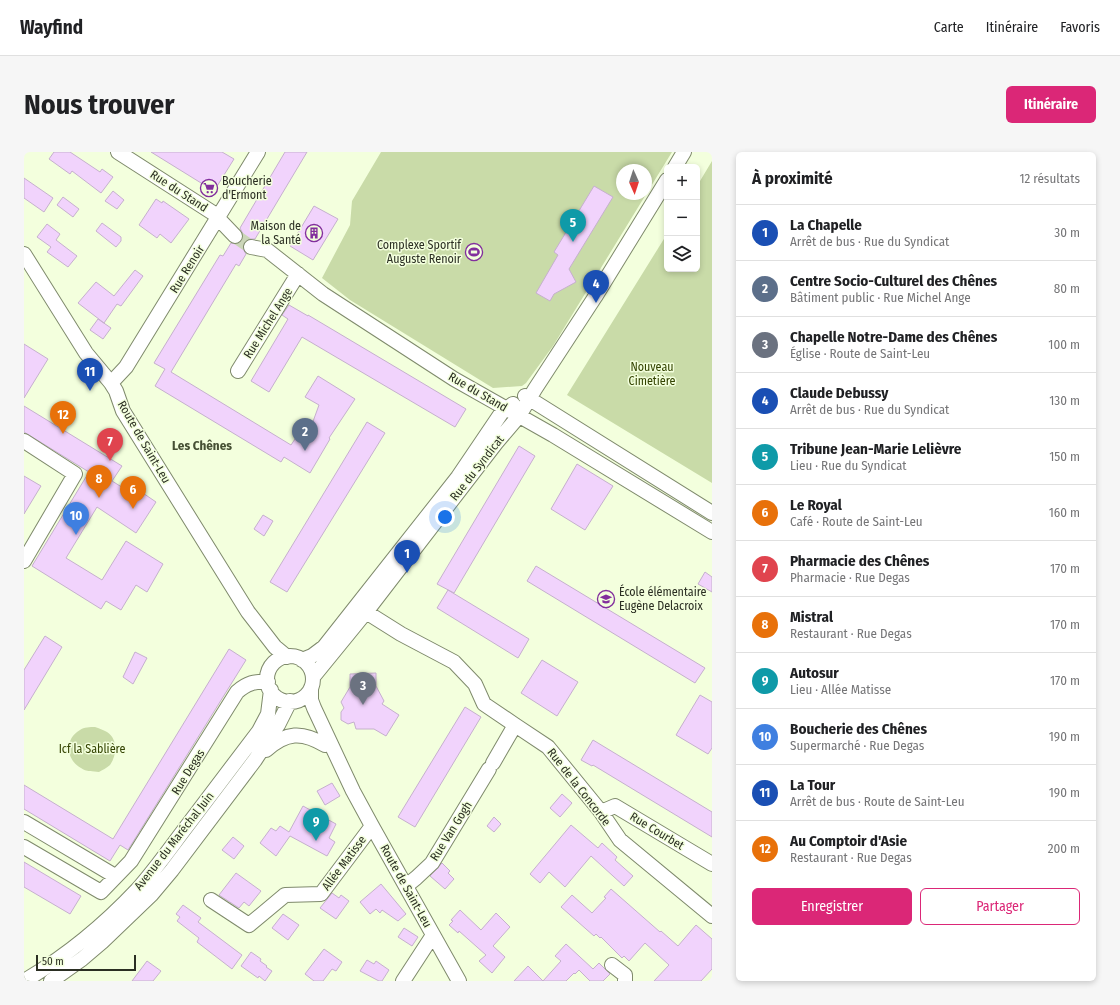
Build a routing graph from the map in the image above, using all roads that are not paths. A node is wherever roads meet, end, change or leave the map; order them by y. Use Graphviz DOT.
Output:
graph roads {
  1 [pos="118,152"];
  2 [pos="684,152"];
  3 [pos="256,153"];
  4 [pos="676,164"];
  5 [pos="664,185"];
  6 [pos="218,219"];
  7 [pos="235,236"];
  8 [pos="250,247"];
  9 [pos="26,265"];
  10 [pos="298,274"];
  11 [pos="238,372"];
  12 [pos="111,383"];
  13 [pos="530,394"];
  14 [pos="506,409"];
  15 [pos="519,416"];
  16 [pos="24,441"];
  17 [pos="712,513"];
  18 [pos="712,532"];
  19 [pos="24,561"];
  20 [pos="248,612"];
  21 [pos="366,612"];
  22 [pos="287,657"];
  23 [pos="302,660"];
  24 [pos="271,667"];
  25 [pos="312,682"];
  26 [pos="269,686"];
  27 [pos="293,701"];
  28 [pos="515,726"];
  29 [pos="325,744"];
  30 [pos="255,760"];
  31 [pos="353,791"];
  32 [pos="601,812"];
  33 [pos="24,822"];
  34 [pos="372,826"];
  35 [pos="24,847"];
  36 [pos="712,864"];
  37 [pos="115,876"];
  38 [pos="406,886"];
  39 [pos="211,900"];
  40 [pos="712,916"];
  41 [pos="433,935"];
  42 [pos="612,964"];
  43 [pos="24,981"];
  44 [pos="51,981"];
  45 [pos="403,981"];
  46 [pos="459,981"];
  47 [pos="625,981"];
  1 -- 6 [label="street, Rue du Stand"];
  2 -- 4 [label="street"];
  3 -- 6 [label="street, Rue Renoir"];
  5 -- 13 [label="street, Rue du Syndicat"];
  6 -- 7 [label="street, Rue du Stand"];
  6 -- 12 [label="street, Rue Renoir"];
  8 -- 10 [label="street, Rue du Stand"];
  9 -- 12 [label="street, Route de Saint-Leu"];
  10 -- 11 [label="street, Rue Michel Ange"];
  10 -- 14 [label="street, Rue du Stand"];
  12 -- 20 [label="street, Route de Saint-Leu"];
  13 -- 14 [label="street, Rue du Syndicat"];
  13 -- 15 [label="street, Rue du Syndicat"];
  13 -- 17 [label="street"];
  14 -- 15 [label="street, Rue du Stand"];
  14 -- 23 [label="street, Rue du Syndicat"];
  15 -- 18 [label="street, Rue du Stand"];
  15 -- 21 [label="street, Rue du Syndicat"];
  16 -- 19 [label="street"];
  20 -- 22 [label="street, Route de Saint-Leu"];
  20 -- 24 [label="street, Route de Saint-Leu"];
  21 -- 25 [label="street, Rue du Syndicat"];
  21 -- 28 [label="street, Rue de la Concorde"];
  22 -- 23 [label="street"];
  22 -- 24 [label="street"];
  23 -- 25 [label="street"];
  24 -- 26 [label="street"];
  25 -- 27 [label="street"];
  25 -- 31 [label="street, Route de Saint-Leu"];
  26 -- 27 [label="street"];
  26 -- 37 [label="street, Rue Degas"];
  26 -- 43 [label="street, Avenue du Maréchal Juin"];
  27 -- 29 [label="street, Route de Saint-Leu"];
  27 -- 30 [label="street, Avenue du Maréchal Juin"];
  28 -- 32 [label="street, Rue de la Concorde"];
  28 -- 38 [label="street, Rue Van Gogh"];
  29 -- 30 [label="street"];
  29 -- 31 [label="street, Route de Saint-Leu"];
  30 -- 44 [label="street, Avenue du Maréchal Juin"];
  31 -- 34 [label="street, Route de Saint-Leu"];
  32 -- 36 [label="street, Rue Courbet"];
  32 -- 40 [label="street, Rue de la Concorde"];
  33 -- 37 [label="street"];
  34 -- 38 [label="street, Route de Saint-Leu"];
  34 -- 39 [label="street, Allée Matisse"];
  35 -- 37 [label="street, Rue Degas"];
  38 -- 41 [label="street, Route de Saint-Leu"];
  41 -- 45 [label="street"];
  41 -- 46 [label="street, Route de Saint-Leu"];
  42 -- 47 [label="street"];
}
